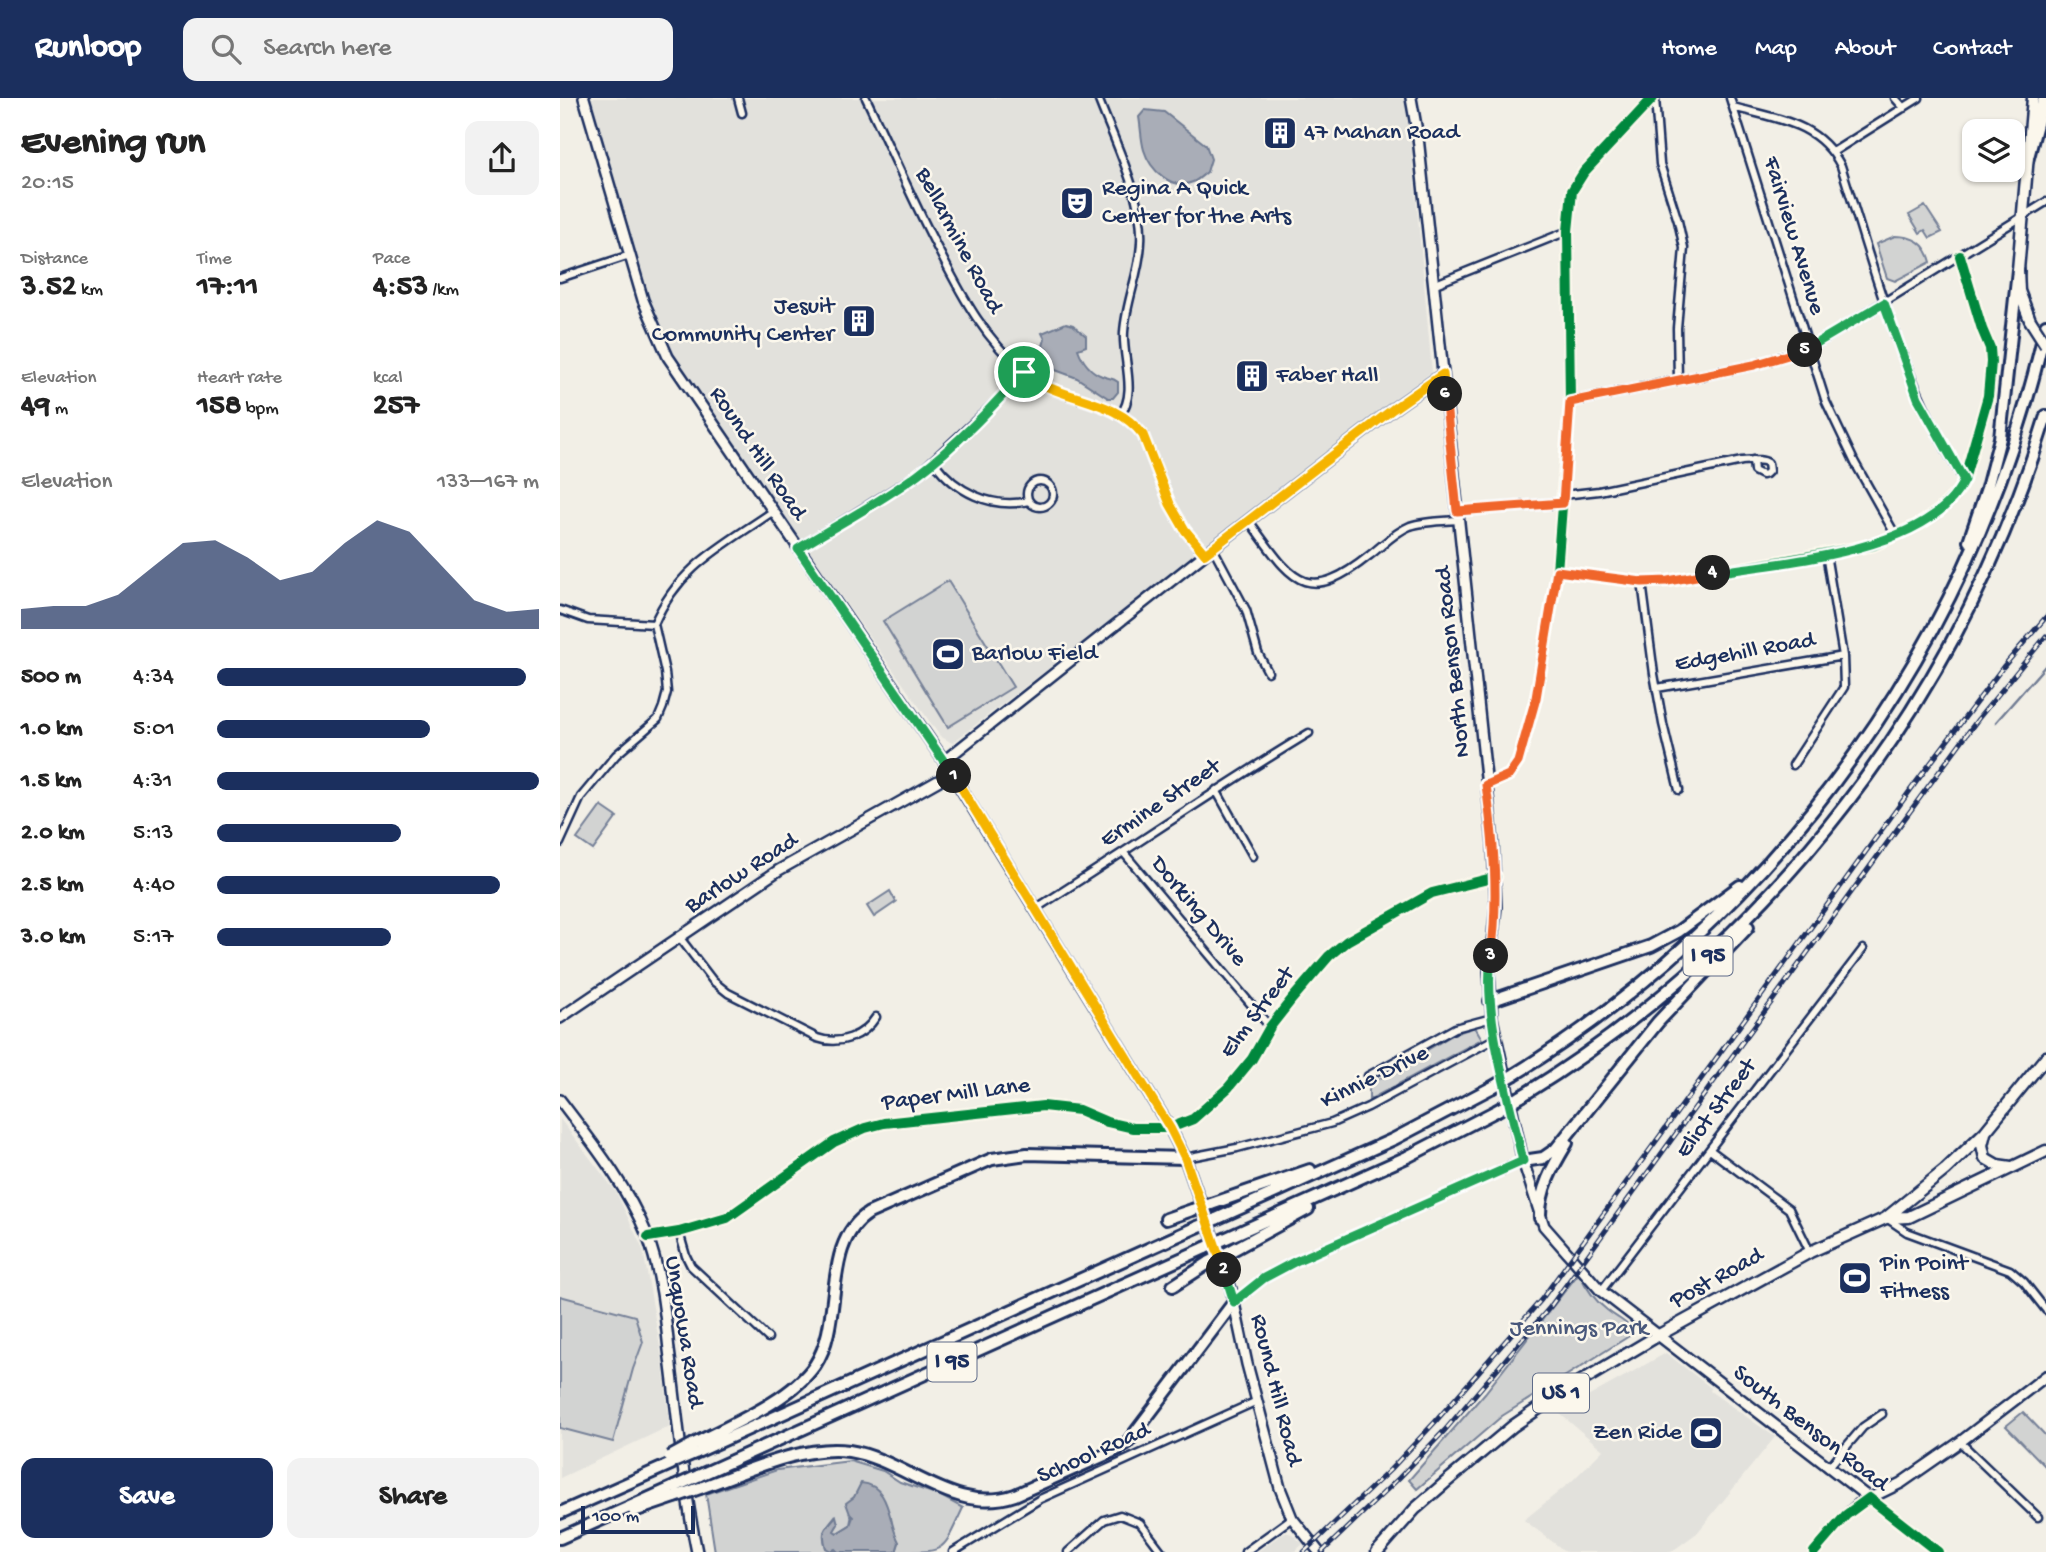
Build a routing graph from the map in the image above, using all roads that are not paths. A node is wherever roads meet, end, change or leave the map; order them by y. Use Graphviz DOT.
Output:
graph roads {
  1 [pos="584,98"];
  2 [pos="738,98"];
  3 [pos="866,98"];
  4 [pos="1098,98"];
  5 [pos="1411,98"];
  6 [pos="1654,98"];
  7 [pos="1730,98"];
  8 [pos="1895,98"];
  9 [pos="1919,98"];
  10 [pos="2033,98"];
  11 [pos="2044,98"];
  12 [pos="1733,107"];
  13 [pos="1904,108"];
  14 [pos="742,113"];
  15 [pos="1833,152"];
  16 [pos="2027,161"];
  17 [pos="2046,202"];
  18 [pos="2022,218"];
  19 [pos="1568,231"];
  20 [pos="630,255"];
  21 [pos="1960,256"];
  22 [pos="2018,270"];
  23 [pos="560,278"];
  24 [pos="1433,285"];
  25 [pos="1884,303"];
  26 [pos="2046,325"];
  27 [pos="2046,345"];
  28 [pos="1808,349"];
  29 [pos="1024,372"];
  30 [pos="1443,374"];
  31 [pos="1678,380"];
  32 [pos="1570,402"];
  33 [pos="1120,415"];
  34 [pos="2046,416"];
  35 [pos="2046,429"];
  36 [pos="1753,460"];
  37 [pos="934,462"];
  38 [pos="2032,462"];
  39 [pos="1964,480"];
  40 [pos="1563,499"];
  41 [pos="1028,501"];
  42 [pos="772,512"];
  43 [pos="1458,515"];
  44 [pos="1249,521"];
  45 [pos="1896,536"];
  46 [pos="798,549"];
  47 [pos="1209,551"];
  48 [pos="1826,554"];
  49 [pos="1557,571"];
  50 [pos="1642,582"];
  51 [pos="1949,600"];
  52 [pos="560,610"];
  53 [pos="654,624"];
  54 [pos="1843,656"];
  55 [pos="1268,672"];
  56 [pos="1657,688"];
  57 [pos="1308,733"];
  58 [pos="944,761"];
  59 [pos="1793,765"];
  60 [pos="952,773"];
  61 [pos="1486,785"];
  62 [pos="1216,790"];
  63 [pos="1679,790"];
  64 [pos="560,843"];
  65 [pos="1813,846"];
  66 [pos="1124,853"];
  67 [pos="1253,856"];
  68 [pos="1765,868"];
  69 [pos="1496,877"];
  70 [pos="1035,909"];
  71 [pos="680,938"];
  72 [pos="1863,949"];
  73 [pos="1490,1000"];
  74 [pos="876,1017"];
  75 [pos="560,1018"];
  76 [pos="1492,1018"];
  77 [pos="1270,1027"];
  78 [pos="1496,1038"];
  79 [pos="2046,1057"];
  80 [pos="1368,1076"];
  81 [pos="560,1100"];
  82 [pos="1588,1109"];
  83 [pos="1170,1128"];
  84 [pos="1985,1132"];
  85 [pos="1369,1150"];
  86 [pos="1710,1150"];
  87 [pos="2046,1151"];
  88 [pos="1185,1158"];
  89 [pos="1523,1161"];
  90 [pos="2011,1167"];
  91 [pos="1381,1169"];
  92 [pos="1541,1218"];
  93 [pos="1886,1218"];
  94 [pos="1166,1219"];
  95 [pos="679,1232"];
  96 [pos="648,1237"];
  97 [pos="1811,1252"];
  98 [pos="1172,1286"];
  99 [pos="1601,1291"];
  100 [pos="1234,1302"];
  101 [pos="2046,1310"];
  102 [pos="1659,1335"];
  103 [pos="768,1338"];
  104 [pos="2046,1376"];
  105 [pos="1257,1401"];
  106 [pos="1882,1414"];
  107 [pos="1960,1443"];
  108 [pos="695,1448"];
  109 [pos="1828,1468"];
  110 [pos="674,1492"];
  111 [pos="1869,1498"];
  112 [pos="560,1513"];
  113 [pos="2038,1517"];
  114 [pos="1292,1518"];
  115 [pos="560,1538"];
  116 [pos="697,1552"];
  117 [pos="953,1552"];
  118 [pos="1068,1552"];
  119 [pos="1162,1552"];
  120 [pos="1245,1552"];
  121 [pos="1320,1552"];
  122 [pos="1377,1552"];
  123 [pos="1814,1552"];
  124 [pos="1938,1552"];
  1 -- 20 [label="main road, Round Hill Road"];
  2 -- 14 [label="street"];
  3 -- 29 [label="street, Bellarmine Road"];
  4 -- 33 [label="street"];
  5 -- 24 [label="main road, North Benson Road"];
  6 -- 19 [label="street"];
  6 -- 31 [label="street"];
  7 -- 12 [label="street, Fairview Avenue"];
  8 -- 13 [label="street"];
  9 -- 13 [label="street"];
  10 -- 16 [label="main road"];
  11 -- 16 [label="highway"];
  12 -- 15 [label="street"];
  12 -- 28 [label="street, Fairview Avenue"];
  13 -- 15 [label="street"];
  15 -- 25 [label="street"];
  16 -- 18 [label="main road"];
  17 -- 18 [label="street"];
  18 -- 21 [label="street"];
  18 -- 22 [label="main road"];
  19 -- 24 [label="street"];
  19 -- 32 [label="street"];
  20 -- 23 [label="street"];
  20 -- 42 [label="main road, Round Hill Road"];
  21 -- 25 [label="street"];
  21 -- 39 [label="street"];
  22 -- 27 [label="main road, bridge"];
  22 -- 51 [label="highway"];
  24 -- 30 [label="main road, North Benson Road"];
  25 -- 28 [label="street"];
  25 -- 39 [label="street"];
  26 -- 51 [label="highway, I 95"];
  28 -- 31 [label="street"];
  28 -- 45 [label="street, Fairview Avenue"];
  29 -- 33 [label="street, Bellarmine Road"];
  29 -- 37 [label="street"];
  30 -- 43 [label="main road, North Benson Road"];
  30 -- 44 [label="main road"];
  31 -- 32 [label="street"];
  32 -- 40 [label="street"];
  33 -- 47 [label="street, Bellarmine Road"];
  34 -- 38 [label="highway, I 95"];
  35 -- 38 [label="highway"];
  36 -- 40 [label="street"];
  37 -- 41 [label="street"];
  37 -- 46 [label="street"];
  38 -- 65 [label="highway, I 95"];
  39 -- 45 [label="street"];
  40 -- 43 [label="street"];
  40 -- 49 [label="street"];
  41 -- 41 [label="street"];
  42 -- 46 [label="main road, Round Hill Road"];
  42 -- 53 [label="street"];
  43 -- 44 [label="street"];
  43 -- 61 [label="main road, North Benson Road"];
  44 -- 47 [label="main road"];
  45 -- 48 [label="street"];
  46 -- 58 [label="main road, Round Hill Road"];
  47 -- 55 [label="street, Bellarmine Road"];
  47 -- 58 [label="main road"];
  48 -- 50 [label="street"];
  48 -- 54 [label="street, Edgehill Road"];
  49 -- 50 [label="street"];
  49 -- 61 [label="street"];
  50 -- 56 [label="street, Edgehill Road"];
  51 -- 68 [label="highway, I 95"];
  52 -- 53 [label="street"];
  53 -- 64 [label="street"];
  54 -- 56 [label="street, Edgehill Road"];
  54 -- 59 [label="street"];
  56 -- 63 [label="street"];
  57 -- 62 [label="street, Ermine Street"];
  58 -- 60 [label="main road, Round Hill Road"];
  60 -- 70 [label="main road, Round Hill Road"];
  60 -- 71 [label="main road, Barlow Road"];
  61 -- 69 [label="main road, North Benson Road"];
  62 -- 66 [label="street, Ermine Street"];
  62 -- 67 [label="street"];
  65 -- 82 [label="highway"];
  65 -- 91 [label="highway, I 95, bridge"];
  66 -- 70 [label="street, Ermine Street"];
  66 -- 77 [label="street, Dorking Drive"];
  68 -- 73 [label="highway"];
  68 -- 85 [label="highway, I 95, bridge"];
  69 -- 73 [label="main road, North Benson Road"];
  69 -- 77 [label="street, Elm Street"];
  70 -- 83 [label="main road, Round Hill Road"];
  71 -- 74 [label="street"];
  71 -- 75 [label="main road, Barlow Road"];
  72 -- 86 [label="street, Eliot Street"];
  73 -- 76 [label="main road, North Benson Road"];
  76 -- 78 [label="main road, North Benson Road"];
  76 -- 80 [label="street"];
  77 -- 83 [label="street, Elm Street"];
  78 -- 88 [label="street, Kinnie Drive"];
  78 -- 89 [label="main road, North Benson Road"];
  79 -- 84 [label="main road, US 1"];
  81 -- 96 [label="main road, Unquowa Road"];
  82 -- 89 [label="highway"];
  82 -- 92 [label="highway"];
  83 -- 88 [label="main road, Round Hill Road"];
  83 -- 95 [label="street, Paper Mill Lane"];
  84 -- 90 [label="main road"];
  84 -- 93 [label="main road, US 1"];
  85 -- 94 [label="highway, bridge"];
  85 -- 108 [label="highway, I 95, bridge"];
  86 -- 97 [label="street"];
  86 -- 99 [label="street, Eliot Street"];
  87 -- 90 [label="main road, Post Road / US 1"];
  88 -- 100 [label="main road, Round Hill Road"];
  88 -- 108 [label="highway"];
  89 -- 92 [label="main road, North Benson Road"];
  89 -- 100 [label="street"];
  90 -- 93 [label="main road, Post Road / US 1"];
  91 -- 98 [label="highway, bridge"];
  91 -- 110 [label="highway, I 95, bridge"];
  92 -- 99 [label="main road, North Benson Road"];
  93 -- 97 [label="main road, Post Road / US 1"];
  93 -- 101 [label="street"];
  95 -- 96 [label="street, Paper Mill Lane"];
  95 -- 103 [label="street"];
  96 -- 116 [label="main road, Unquowa Road"];
  97 -- 102 [label="main road, Post Road / US 1"];
  99 -- 102 [label="main road, North Benson Road"];
  100 -- 105 [label="main road, Round Hill Road"];
  100 -- 110 [label="highway, bridge"];
  102 -- 109 [label="main road, South Benson Road"];
  102 -- 122 [label="main road, Post Road / US 1"];
  104 -- 107 [label="main road"];
  105 -- 114 [label="main road, Round Hill Road"];
  105 -- 117 [label="street, School Road"];
  106 -- 109 [label="street"];
  107 -- 111 [label="main road"];
  107 -- 113 [label="street"];
  108 -- 112 [label="highway, bridge"];
  109 -- 111 [label="main road, South Benson Road"];
  110 -- 115 [label="highway, I 95"];
  111 -- 123 [label="main road"];
  111 -- 124 [label="street, South Benson Road"];
  114 -- 120 [label="street"];
  114 -- 121 [label="main road, Round Hill Road"];
  118 -- 119 [label="street"];
}
